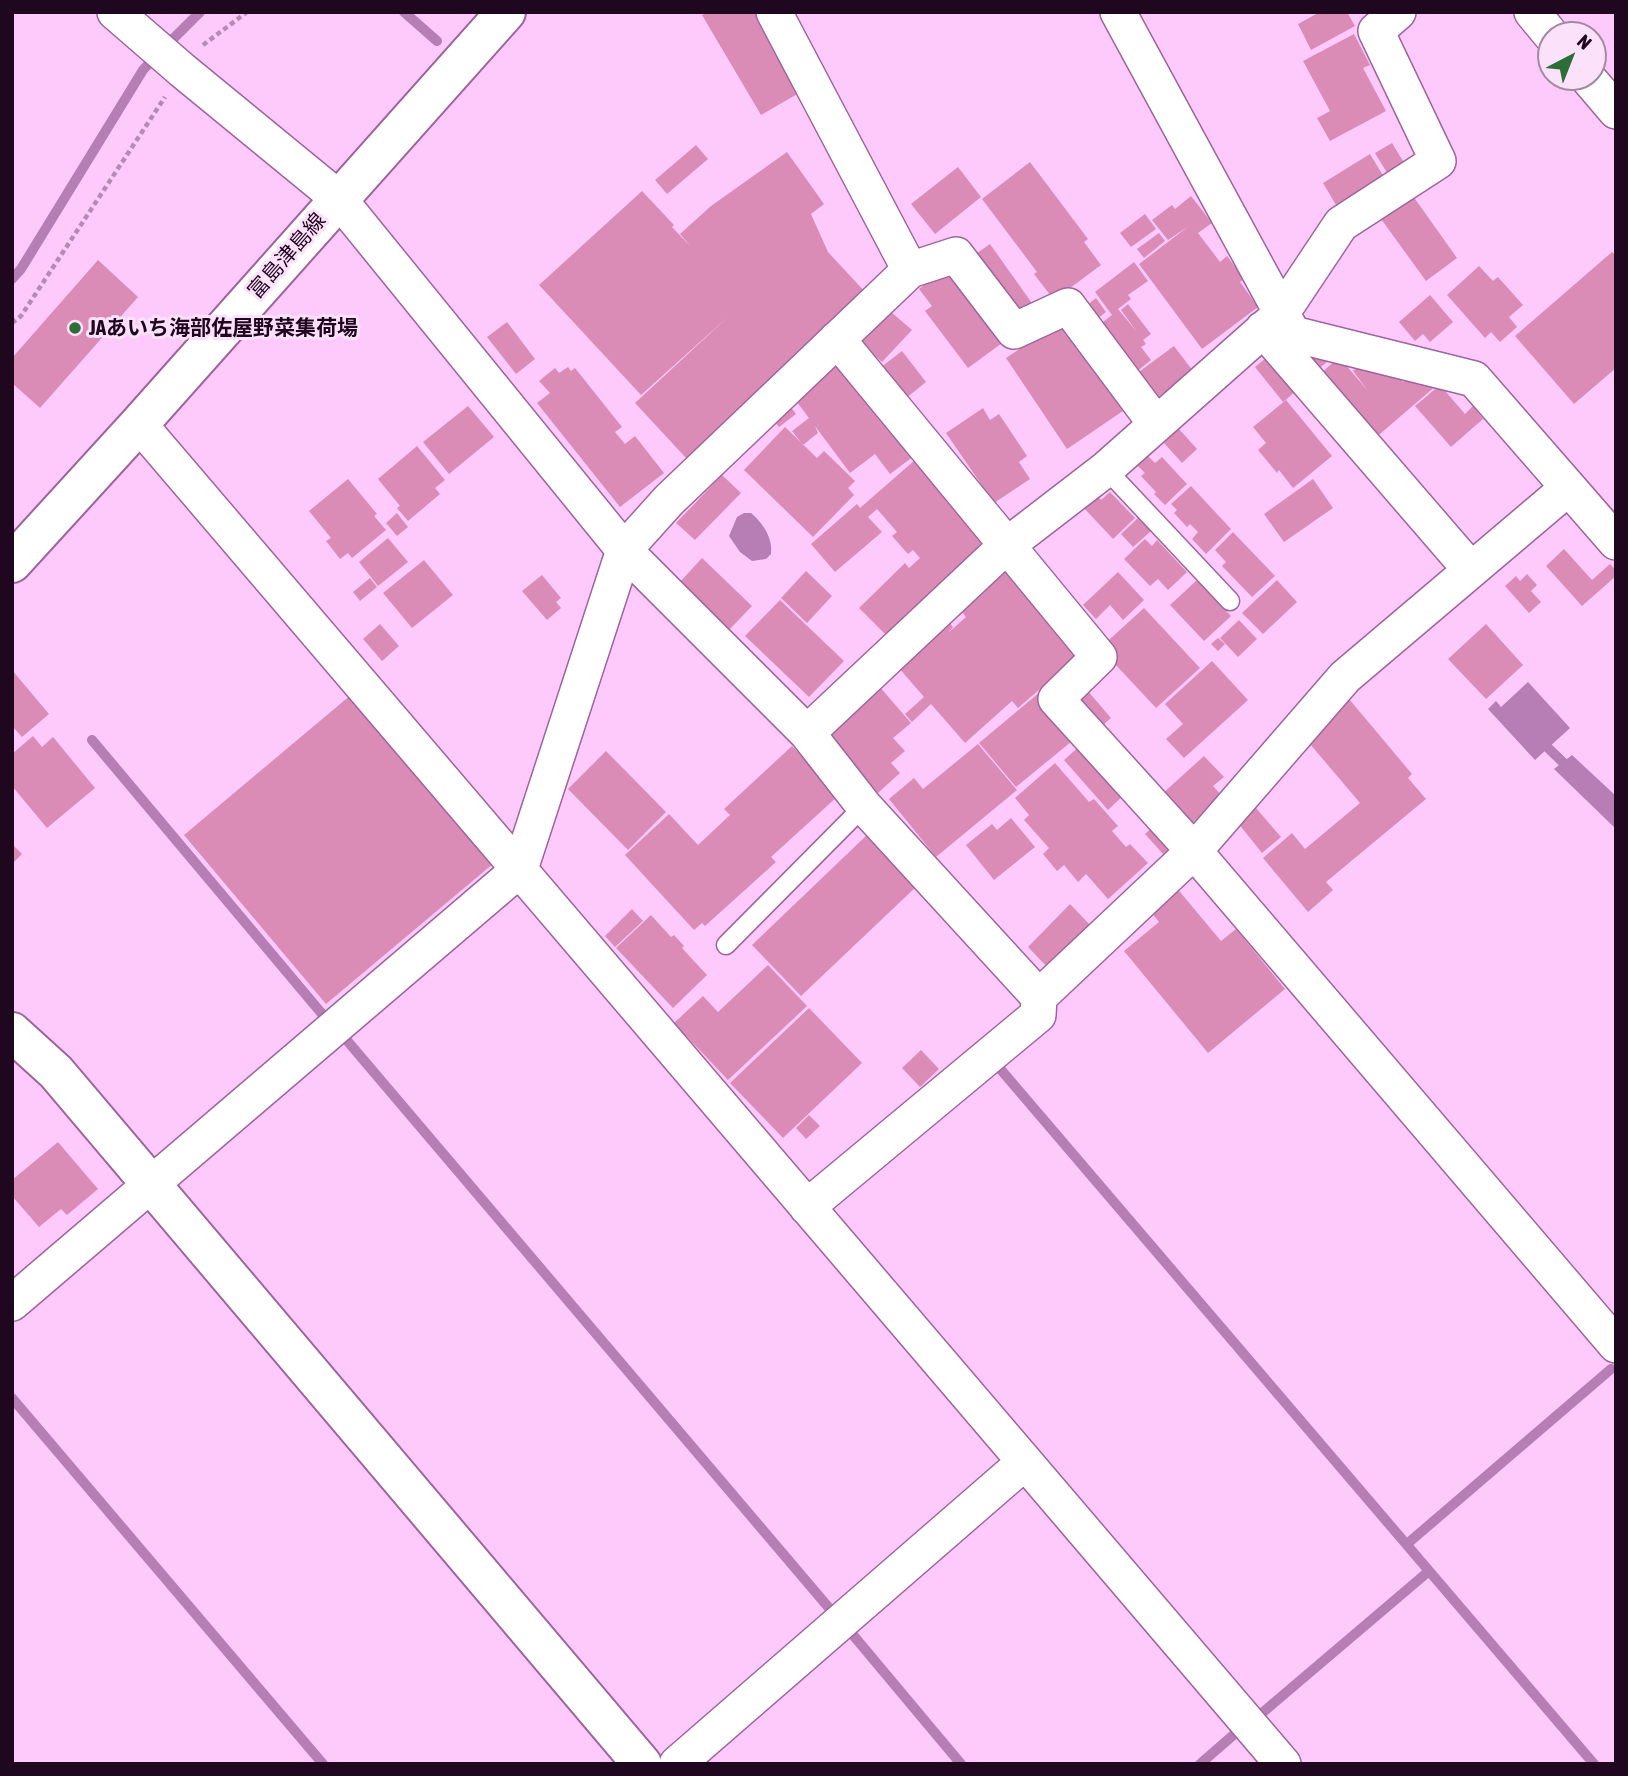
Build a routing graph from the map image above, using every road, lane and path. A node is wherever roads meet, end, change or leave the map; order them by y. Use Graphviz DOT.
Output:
graph roads {
  1 [pos="116,12"];
  2 [pos="247,12"];
  3 [pos="506,12"];
  4 [pos="774,12"];
  5 [pos="1118,12"];
  6 [pos="1398,12"];
  7 [pos="182,70"];
  8 [pos="1599,91"];
  9 [pos="1616,111"];
  10 [pos="338,198"];
  11 [pos="910,270"];
  12 [pos="1272,321"];
  13 [pos="12,323"];
  14 [pos="837,339"];
  15 [pos="1156,424"];
  16 [pos="139,425"];
  17 [pos="1106,469"];
  18 [pos="1568,488"];
  19 [pos="1616,542"];
  20 [pos="1006,546"];
  21 [pos="624,550"];
  22 [pos="12,563"];
  23 [pos="1471,570"];
  24 [pos="1230,601"];
  25 [pos="807,733"];
  26 [pos="864,806"];
  27 [pos="1194,850"];
  28 [pos="520,869"];
  29 [pos="726,945"];
  30 [pos="1039,997"];
  31 [pos="12,1031"];
  32 [pos="149,1185"];
  33 [pos="807,1207"];
  34 [pos="12,1303"];
  35 [pos="1616,1345"];
  36 [pos="1025,1462"];
  37 [pos="642,1764"];
  38 [pos="677,1764"];
  39 [pos="1283,1764"];
  1 -- 7 [label="street"];
  2 -- 7 [label="path"];
  3 -- 10 [label="street, 富島津島線"];
  4 -- 11 [label="street"];
  5 -- 12 [label="street"];
  6 -- 12 [label="street"];
  7 -- 10 [label="street"];
  7 -- 13 [label="path"];
  8 -- 9 [label="street"];
  10 -- 16 [label="street, 富島津島線"];
  10 -- 21 [label="street"];
  11 -- 14 [label="street"];
  11 -- 15 [label="street"];
  12 -- 15 [label="street"];
  12 -- 18 [label="street"];
  12 -- 23 [label="street"];
  14 -- 20 [label="street"];
  14 -- 21 [label="street"];
  15 -- 17 [label="street"];
  16 -- 22 [label="street, 富島津島線"];
  16 -- 28 [label="street"];
  17 -- 20 [label="street"];
  17 -- 24 [label="lane"];
  18 -- 19 [label="street"];
  18 -- 23 [label="street"];
  20 -- 25 [label="street"];
  20 -- 27 [label="street"];
  21 -- 25 [label="street"];
  21 -- 28 [label="street"];
  23 -- 27 [label="street"];
  25 -- 26 [label="street"];
  26 -- 29 [label="lane"];
  26 -- 30 [label="street"];
  27 -- 30 [label="street"];
  27 -- 35 [label="street"];
  28 -- 32 [label="street"];
  28 -- 33 [label="street"];
  30 -- 33 [label="street"];
  31 -- 32 [label="street"];
  32 -- 34 [label="street"];
  32 -- 37 [label="street"];
  33 -- 36 [label="street"];
  36 -- 38 [label="street"];
  36 -- 39 [label="street"];
}
